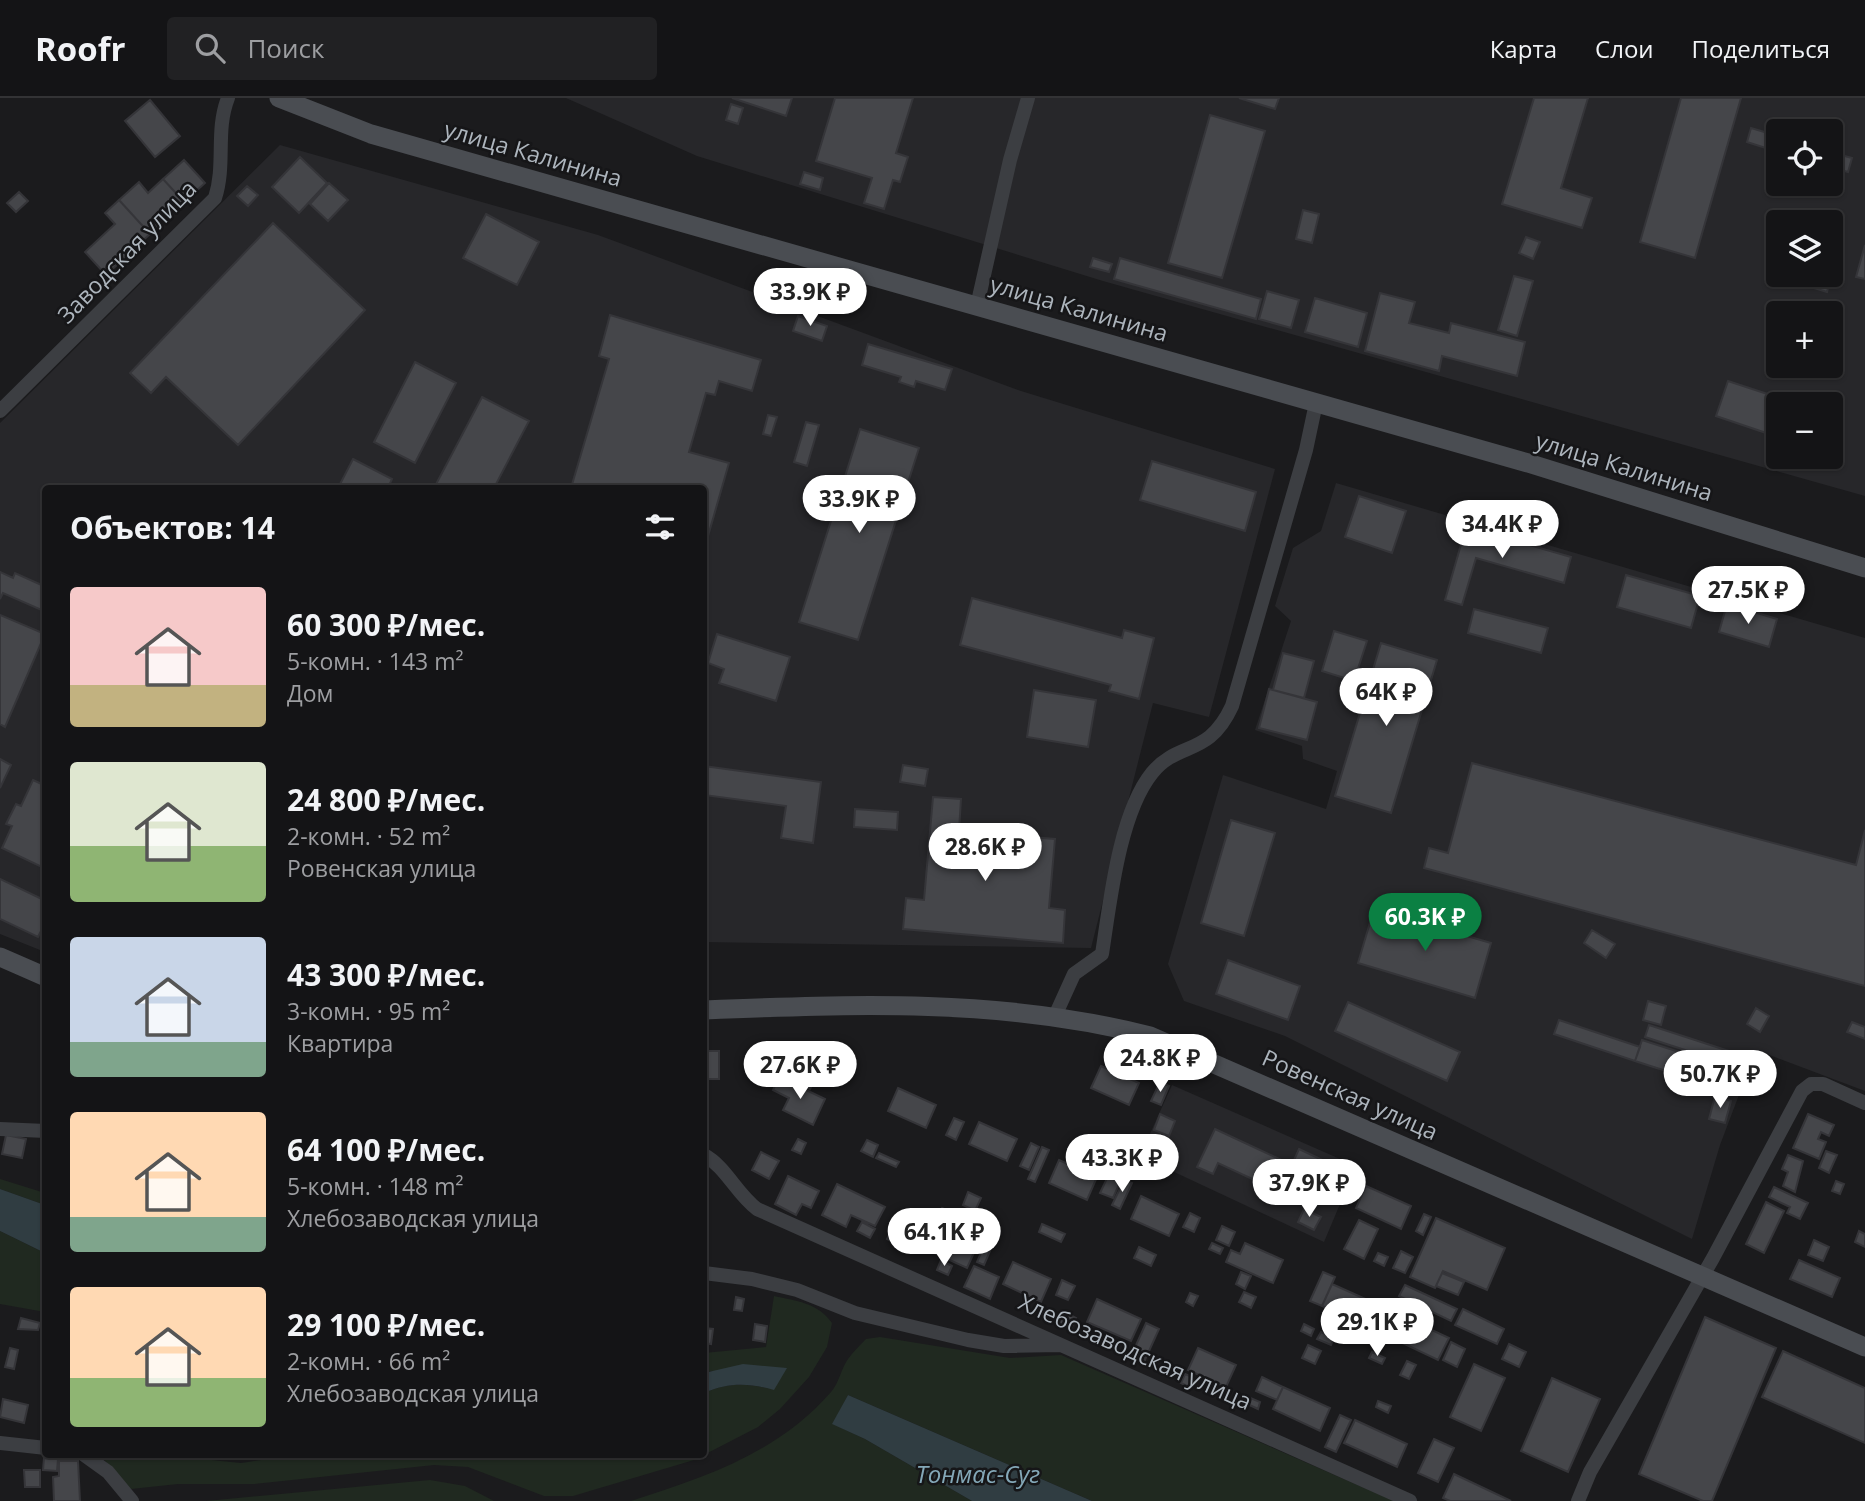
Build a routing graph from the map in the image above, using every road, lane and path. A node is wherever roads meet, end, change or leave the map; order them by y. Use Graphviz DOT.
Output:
graph roads {
  1 [pos="228,98"];
  2 [pos="279,98"];
  3 [pos="1028,98"];
  4 [pos="977,306"];
  5 [pos="1316,403"];
  6 [pos="0,411"];
  7 [pos="1865,568"];
  8 [pos="0,957"];
  9 [pos="42,975"];
  10 [pos="707,1010"];
  11 [pos="1055,1016"];
  12 [pos="1865,1103"];
  13 [pos="0,1129"];
  14 [pos="42,1131"];
  15 [pos="707,1157"];
  16 [pos="707,1273"];
  17 [pos="1702,1274"];
  18 [pos="1066,1345"];
  19 [pos="1865,1347"];
  20 [pos="0,1443"];
  21 [pos="42,1448"];
  22 [pos="89,1458"];
  23 [pos="132,1501"];
  24 [pos="1410,1501"];
  25 [pos="1578,1501"];
  1 -- 6 [label="street, Заводская улица"];
  2 -- 4 [label="main road, улица Калинина"];
  3 -- 4 [label="street"];
  4 -- 5 [label="main road, улица Калинина"];
  5 -- 7 [label="main road, улица Калинина"];
  5 -- 11 [label="street"];
  8 -- 9 [label="main road"];
  10 -- 11 [label="main road, Ровенская улица"];
  11 -- 17 [label="main road, Ровенская улица"];
  12 -- 17 [label="street"];
  13 -- 14 [label="street"];
  15 -- 18 [label="street, Хлебозаводская улица"];
  16 -- 18 [label="street"];
  17 -- 19 [label="main road, Ровенская улица"];
  17 -- 25 [label="street"];
  18 -- 24 [label="street, Хлебозаводская улица"];
  20 -- 21 [label="street"];
  22 -- 23 [label="street"];
}
